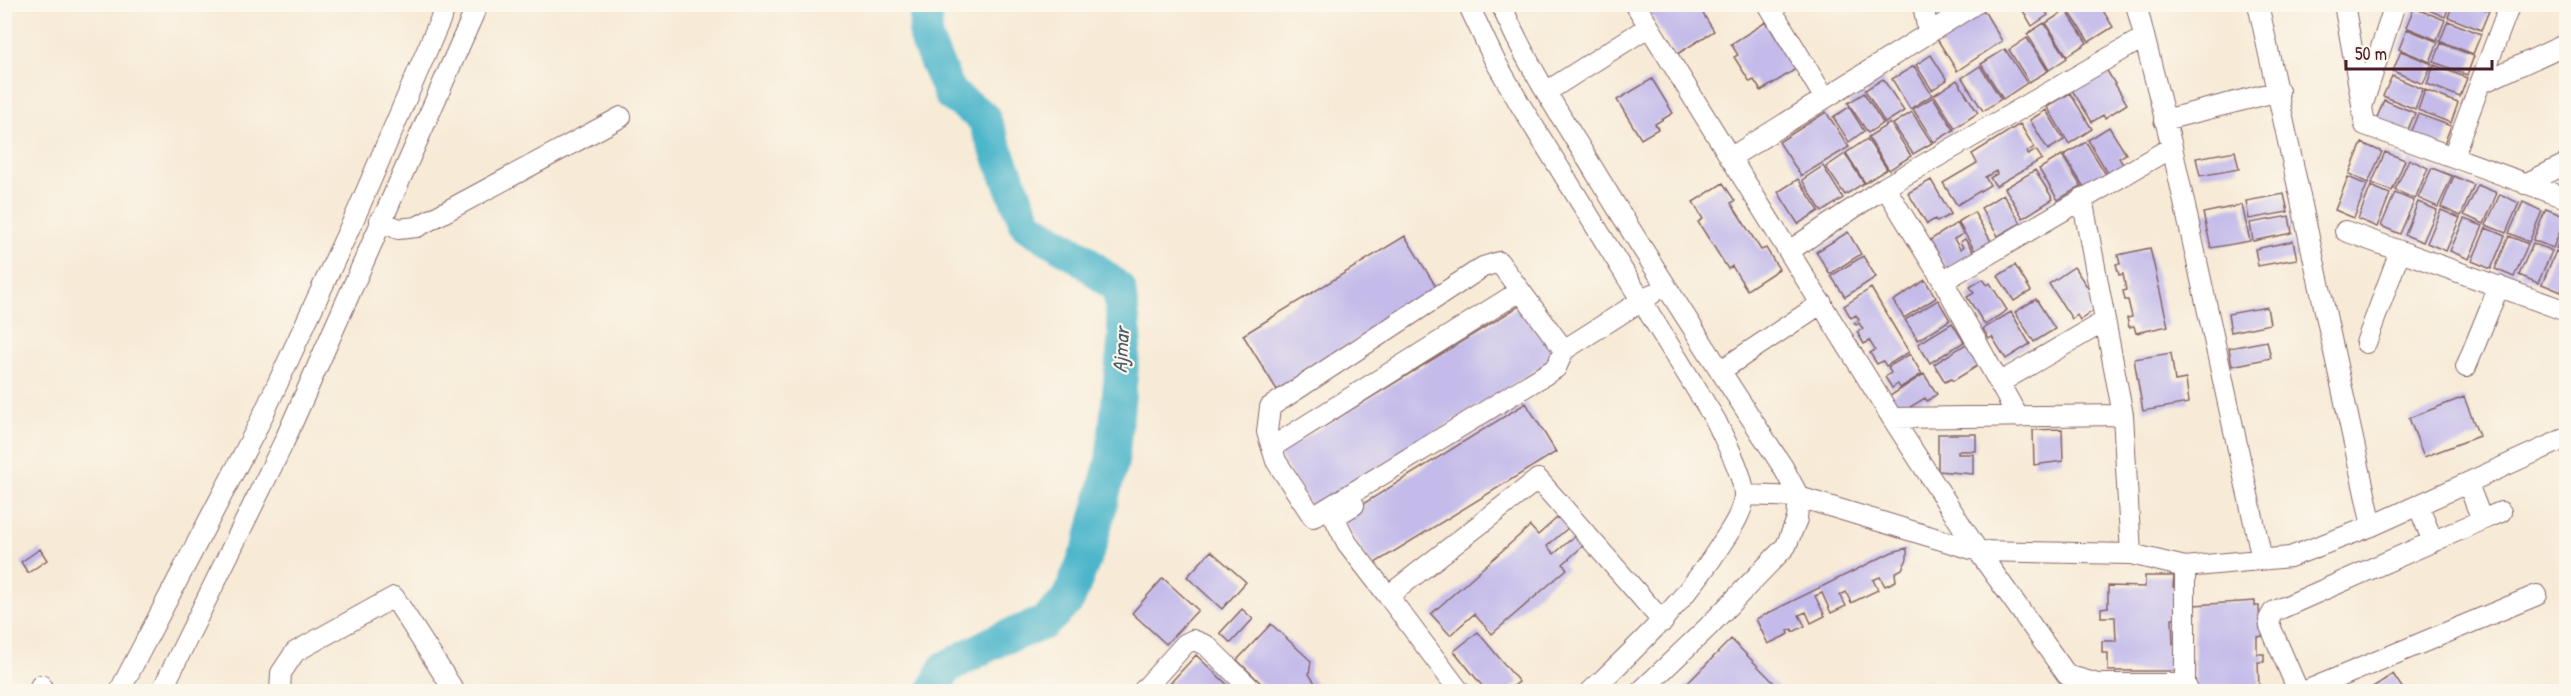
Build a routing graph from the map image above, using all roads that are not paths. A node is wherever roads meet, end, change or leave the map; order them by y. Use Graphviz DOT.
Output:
graph roads {
  1 [pos="447,4"];
  2 [pos="478,4"];
  3 [pos="1468,4"];
  4 [pos="1501,4"];
  5 [pos="1635,4"];
  6 [pos="1768,4"];
  7 [pos="1923,4"];
  8 [pos="1976,4"];
  9 [pos="2136,4"];
  10 [pos="2258,4"];
  11 [pos="2343,4"];
  12 [pos="2395,4"];
  13 [pos="2510,4"];
  14 [pos="1648,27"];
  15 [pos="1928,32"];
  16 [pos="2143,38"];
  17 [pos="2566,45"];
  18 [pos="2482,83"];
  19 [pos="2279,91"];
  20 [pos="1546,92"];
  21 [pos="1824,97"];
  22 [pos="2362,106"];
  23 [pos="621,117"];
  24 [pos="2164,120"];
  25 [pos="2172,147"];
  26 [pos="2453,156"];
  27 [pos="1730,158"];
  28 [pos="2566,164"];
  29 [pos="2525,184"];
  30 [pos="1886,187"];
  31 [pos="2082,198"];
  32 [pos="2566,198"];
  33 [pos="380,220"];
  34 [pos="2345,231"];
  35 [pos="1789,251"];
  36 [pos="2400,251"];
  37 [pos="1943,281"];
  38 [pos="1664,285"];
  39 [pos="2499,286"];
  40 [pos="1520,291"];
  41 [pos="1641,301"];
  42 [pos="1822,303"];
  43 [pos="2566,311"];
  44 [pos="2105,321"];
  45 [pos="2366,343"];
  46 [pos="1564,350"];
  47 [pos="2466,367"];
  48 [pos="1720,371"];
  49 [pos="2000,383"];
  50 [pos="1520,401"];
  51 [pos="2124,415"];
  52 [pos="2018,417"];
  53 [pos="1892,418"];
  54 [pos="2566,438"];
  55 [pos="1272,447"];
  56 [pos="2468,484"];
  57 [pos="1744,495"];
  58 [pos="1798,497"];
  59 [pos="2418,506"];
  60 [pos="2501,512"];
  61 [pos="2482,520"];
  62 [pos="2372,526"];
  63 [pos="2433,542"];
  64 [pos="1978,551"];
  65 [pos="2131,554"];
  66 [pos="2262,559"];
  67 [pos="2185,567"];
  68 [pos="2537,595"];
  69 [pos="1388,596"];
  70 [pos="1663,622"];
  71 [pos="2069,683"];
  72 [pos="2187,688"];
  73 [pos="119,692"];
  74 [pos="161,692"];
  75 [pos="280,692"];
  76 [pos="455,692"];
  77 [pos="1142,692"];
  78 [pos="1254,692"];
  79 [pos="1460,692"];
  80 [pos="1590,692"];
  81 [pos="1640,692"];
  1 -- 73 [label="street"];
  2 -- 33 [label="street"];
  3 -- 41 [label="street"];
  4 -- 20 [label="street"];
  5 -- 14 [label="street"];
  6 -- 21 [label="street"];
  7 -- 15 [label="street"];
  8 -- 15 [label="street"];
  9 -- 16 [label="street"];
  10 -- 19 [label="street"];
  11 -- 22 [label="street"];
  12 -- 22 [label="street"];
  13 -- 18 [label="street"];
  14 -- 20 [label="street"];
  14 -- 27 [label="street"];
  15 -- 21 [label="street"];
  16 -- 24 [label="street"];
  16 -- 30 [label="street"];
  17 -- 18 [label="street"];
  18 -- 26 [label="street"];
  19 -- 24 [label="street"];
  19 -- 62 [label="street"];
  20 -- 38 [label="street"];
  21 -- 27 [label="street"];
  22 -- 26 [label="street"];
  23 -- 33 [label="street"];
  24 -- 25 [label="street"];
  25 -- 31 [label="street"];
  25 -- 66 [label="street"];
  26 -- 29 [label="street"];
  27 -- 35 [label="street"];
  28 -- 29 [label="street"];
  29 -- 32 [label="street"];
  30 -- 35 [label="street"];
  30 -- 37 [label="street"];
  31 -- 37 [label="street"];
  31 -- 44 [label="street"];
  33 -- 74 [label="street"];
  34 -- 36 [label="street"];
  35 -- 42 [label="street"];
  36 -- 39 [label="street"];
  36 -- 45 [label="street"];
  37 -- 49 [label="street"];
  38 -- 41 [label="street"];
  38 -- 48 [label="street"];
  39 -- 43 [label="street"];
  39 -- 47 [label="street"];
  40 -- 46 [label="street"];
  40 -- 55 [label="street"];
  40 -- 55 [label="street"];
  41 -- 46 [label="street"];
  41 -- 57 [label="street"];
  42 -- 48 [label="street"];
  42 -- 53 [label="street"];
  44 -- 49 [label="street"];
  44 -- 51 [label="street"];
  46 -- 55 [label="street"];
  48 -- 58 [label="street"];
  49 -- 52 [label="street"];
  50 -- 69 [label="street"];
  51 -- 52 [label="street"];
  51 -- 65 [label="street"];
  52 -- 53 [label="street"];
  53 -- 64 [label="street"];
  54 -- 56 [label="street"];
  56 -- 59 [label="street"];
  56 -- 61 [label="street"];
  57 -- 58 [label="street"];
  57 -- 70 [label="street"];
  58 -- 64 [label="street"];
  58 -- 81 [label="street"];
  59 -- 62 [label="street"];
  59 -- 63 [label="street"];
  60 -- 61 [label="street"];
  61 -- 63 [label="street"];
  62 -- 66 [label="street"];
  63 -- 68 [label="street"];
  64 -- 65 [label="street"];
  64 -- 71 [label="street"];
  65 -- 67 [label="street"];
  66 -- 67 [label="street"];
  67 -- 72 [label="street"];
  69 -- 70 [label="street"];
  69 -- 79 [label="street"];
  70 -- 80 [label="street"];
  71 -- 72 [label="street"];
  75 -- 76 [label="street"];
  77 -- 78 [label="street"];
}
